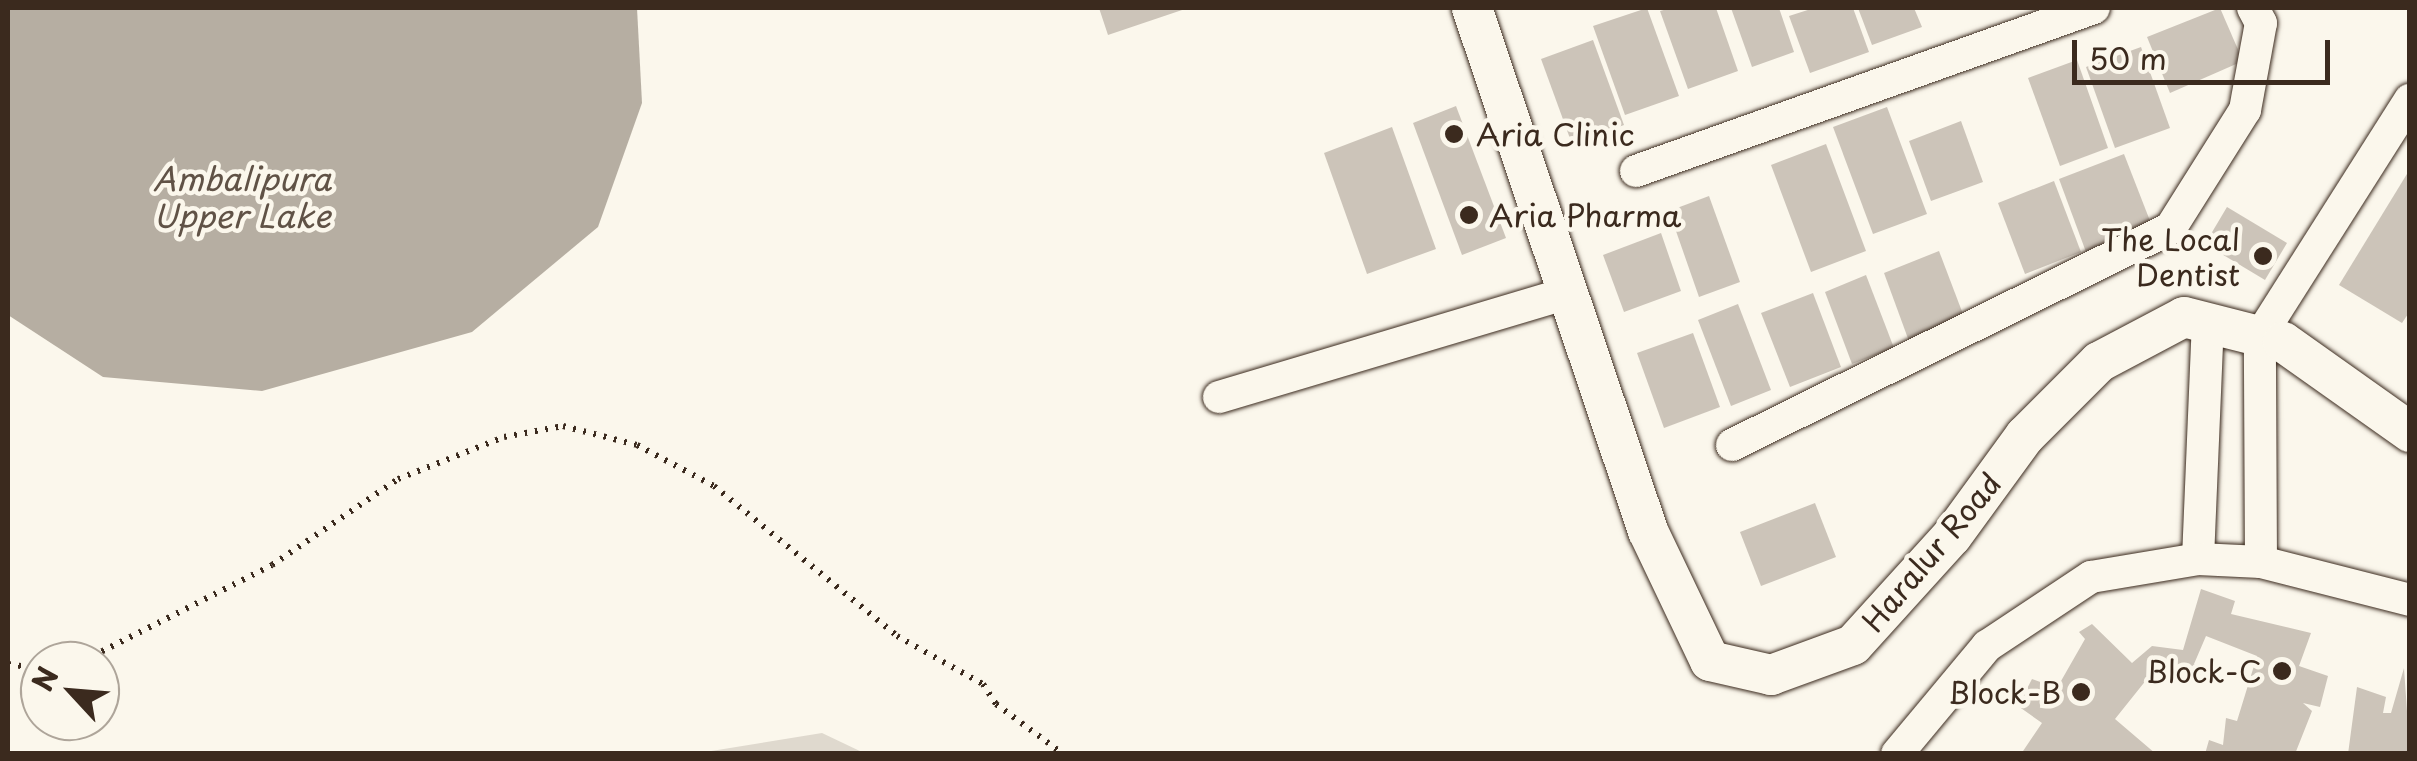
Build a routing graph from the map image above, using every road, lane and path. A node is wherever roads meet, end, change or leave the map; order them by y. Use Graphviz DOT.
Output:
graph roads {
  1 [pos="1472,8"];
  2 [pos="2094,8"];
  3 [pos="2253,8"];
  4 [pos="2410,100"];
  5 [pos="1636,170"];
  6 [pos="1568,293"];
  7 [pos="2208,323"];
  8 [pos="2260,336"];
  9 [pos="1219,398"];
  10 [pos="2410,432"];
  11 [pos="1732,445"];
  12 [pos="2198,558"];
  13 [pos="2261,562"];
  14 [pos="2410,600"];
  15 [pos="120,642"];
  16 [pos="1063,754"];
  17 [pos="1897,754"];
  1 -- 6 [label="street, Haralur Road"];
  2 -- 5 [label="street"];
  3 -- 11 [label="street"];
  4 -- 8 [label="street"];
  6 -- 7 [label="street, Haralur Road"];
  6 -- 9 [label="street"];
  7 -- 8 [label="street, Haralur Road"];
  7 -- 12 [label="street"];
  8 -- 10 [label="street, Haralur Road"];
  8 -- 13 [label="street"];
  12 -- 13 [label="street"];
  12 -- 17 [label="street"];
  13 -- 14 [label="street"];
  15 -- 16 [label="path"];
}
